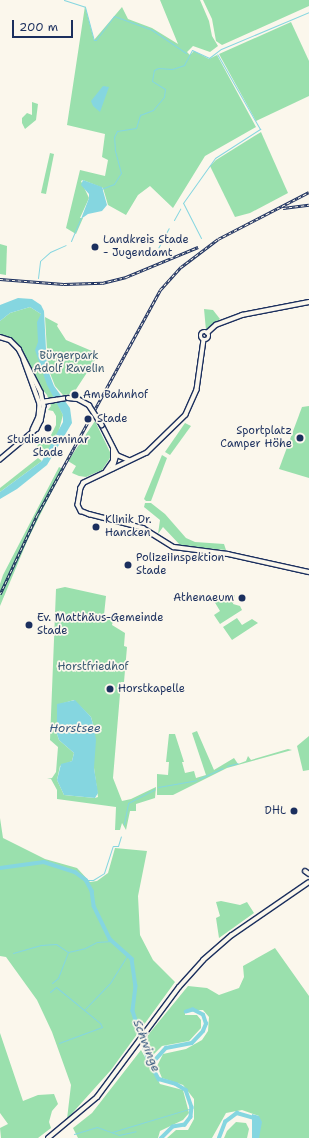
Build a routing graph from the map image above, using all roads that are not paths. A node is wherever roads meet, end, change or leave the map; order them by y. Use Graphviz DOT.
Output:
graph roads {
  1 [pos="309,302"];
  2 [pos="0,337"];
  3 [pos="32,374"];
  4 [pos="54,400"];
  5 [pos="44,401"];
  6 [pos="31,433"];
  7 [pos="113,447"];
  8 [pos="117,455"];
  9 [pos="0,460"];
  10 [pos="128,461"];
  11 [pos="116,463"];
  12 [pos="105,472"];
  13 [pos="309,572"];
  14 [pos="309,882"];
  15 [pos="307,886"];
  16 [pos="48,1138"];
  1 -- 10 [label="main road"];
  2 -- 3 [label="main road"];
  3 -- 5 [label="main road"];
  3 -- 5 [label="main road"];
  4 -- 5 [label="main road"];
  4 -- 5 [label="main road"];
  4 -- 7 [label="main road, bridge"];
  5 -- 6 [label="main road"];
  5 -- 6 [label="main road"];
  6 -- 9 [label="main road"];
  7 -- 8 [label="main road"];
  7 -- 11 [label="main road"];
  8 -- 10 [label="main road"];
  8 -- 11 [label="main road"];
  10 -- 11 [label="main road"];
  11 -- 12 [label="main road"];
  11 -- 12 [label="main road"];
  12 -- 13 [label="main road"];
  14 -- 15 [label="main road"];
  15 -- 16 [label="main road"];
}
